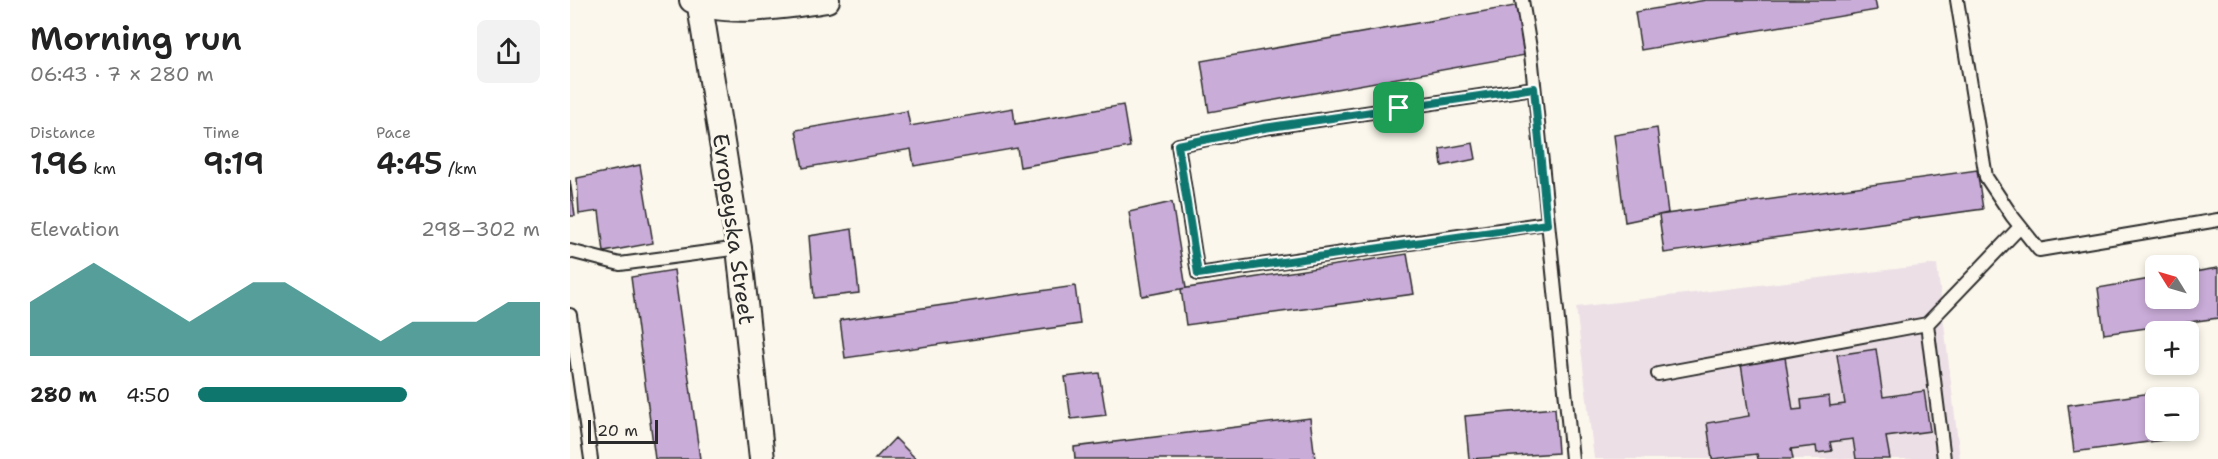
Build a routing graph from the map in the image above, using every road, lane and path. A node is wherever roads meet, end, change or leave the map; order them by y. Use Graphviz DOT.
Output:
graph roads {
  1 [pos="827,0"];
  2 [pos="1522,0"];
  3 [pos="1957,0"];
  4 [pos="697,1"];
  5 [pos="1534,88"];
  6 [pos="2218,220"];
  7 [pos="1547,224"];
  8 [pos="2020,226"];
  9 [pos="739,248"];
  10 [pos="570,251"];
  11 [pos="570,315"];
  12 [pos="1927,324"];
  13 [pos="1658,374"];
  14 [pos="584,412"];
  15 [pos="570,415"];
  16 [pos="591,459"];
  17 [pos="762,459"];
  18 [pos="1572,459"];
  19 [pos="1944,459"];
  1 -- 4 [label="street"];
  2 -- 5 [label="lane"];
  3 -- 8 [label="lane"];
  4 -- 9 [label="street, Evropeyska Street"];
  5 -- 7 [label="lane"];
  5 -- 7 [label="lane"];
  6 -- 8 [label="lane"];
  7 -- 18 [label="lane"];
  8 -- 12 [label="lane"];
  9 -- 10 [label="lane"];
  9 -- 17 [label="street, Evropeyska Street"];
  11 -- 14 [label="lane"];
  12 -- 13 [label="lane"];
  12 -- 19 [label="lane"];
  14 -- 15 [label="lane"];
  14 -- 16 [label="lane"];
}
